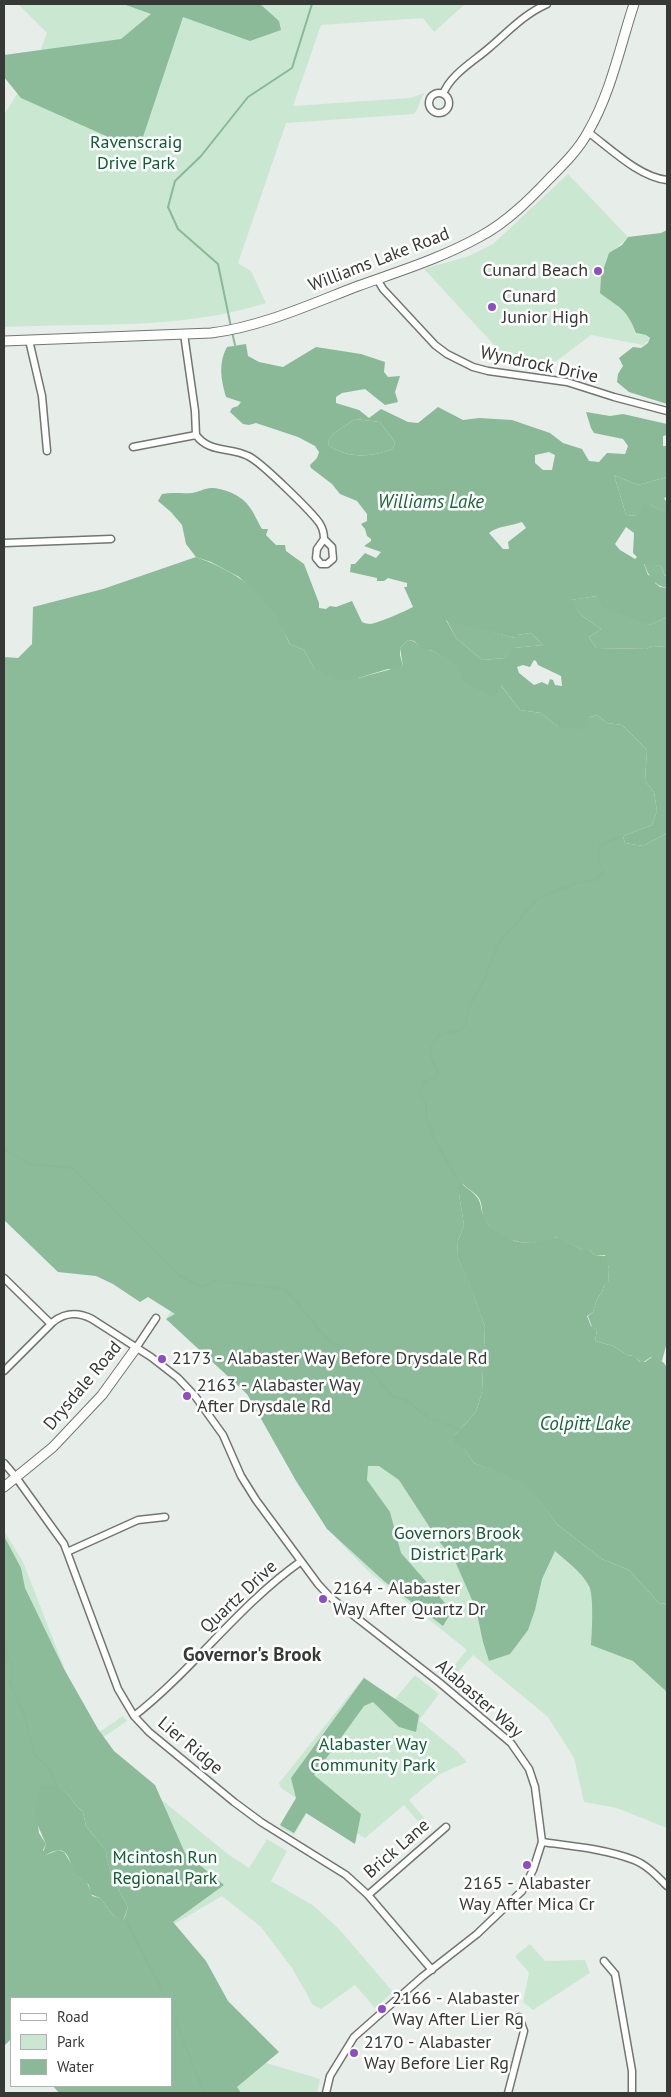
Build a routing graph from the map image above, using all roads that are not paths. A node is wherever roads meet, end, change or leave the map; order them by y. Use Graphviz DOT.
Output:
graph roads {
  1 [pos="547,4"];
  2 [pos="634,4"];
  3 [pos="443,94"];
  4 [pos="588,132"];
  5 [pos="667,180"];
  6 [pos="377,279"];
  7 [pos="184,334"];
  8 [pos="29,340"];
  9 [pos="4,341"];
  10 [pos="667,411"];
  11 [pos="196,435"];
  12 [pos="133,447"];
  13 [pos="47,451"];
  14 [pos="111,539"];
  15 [pos="324,539"];
  16 [pos="4,542"];
  17 [pos="4,1278"];
  18 [pos="156,1318"];
  19 [pos="51,1324"];
  20 [pos="136,1348"];
  21 [pos="4,1371"];
  22 [pos="4,1463"];
  23 [pos="15,1476"];
  24 [pos="4,1487"];
  25 [pos="165,1517"];
  26 [pos="67,1552"];
  27 [pos="300,1562"];
  28 [pos="134,1716"];
  29 [pos="446,1827"];
  30 [pos="542,1842"];
  31 [pos="667,1886"];
  32 [pos="368,1894"];
  33 [pos="604,1961"];
  34 [pos="432,1970"];
  35 [pos="519,2017"];
  36 [pos="326,2093"];
  37 [pos="508,2093"];
  38 [pos="632,2093"];
  1 -- 3 [label="street"];
  2 -- 4 [label="main road, Williams Lake Road"];
  4 -- 5 [label="street"];
  4 -- 6 [label="main road, Williams Lake Road"];
  6 -- 7 [label="main road, Williams Lake Road"];
  6 -- 10 [label="street, Wyndrock Drive"];
  7 -- 8 [label="main road, Williams Lake Road"];
  7 -- 11 [label="street"];
  8 -- 9 [label="main road, Williams Lake Road"];
  8 -- 13 [label="street"];
  11 -- 12 [label="street"];
  11 -- 15 [label="street"];
  14 -- 16 [label="street"];
  17 -- 19 [label="street"];
  18 -- 20 [label="street, Drysdale Road"];
  19 -- 20 [label="street, Alabaster Way"];
  19 -- 21 [label="street"];
  20 -- 23 [label="main road, Drysdale Road"];
  20 -- 27 [label="street, Alabaster Way"];
  22 -- 23 [label="street, Lier Ridge"];
  23 -- 24 [label="main road, Drysdale Road"];
  23 -- 26 [label="street, Lier Ridge"];
  25 -- 26 [label="street"];
  26 -- 28 [label="street, Lier Ridge"];
  27 -- 28 [label="street, Quartz Drive"];
  27 -- 30 [label="street, Alabaster Way"];
  28 -- 32 [label="street, Lier Ridge"];
  29 -- 32 [label="street, Brick Lane"];
  30 -- 31 [label="street"];
  30 -- 34 [label="street, Alabaster Way"];
  32 -- 34 [label="street, Lier Ridge"];
  33 -- 38 [label="street"];
  34 -- 36 [label="street, Alabaster Way"];
  35 -- 37 [label="street"];
}
